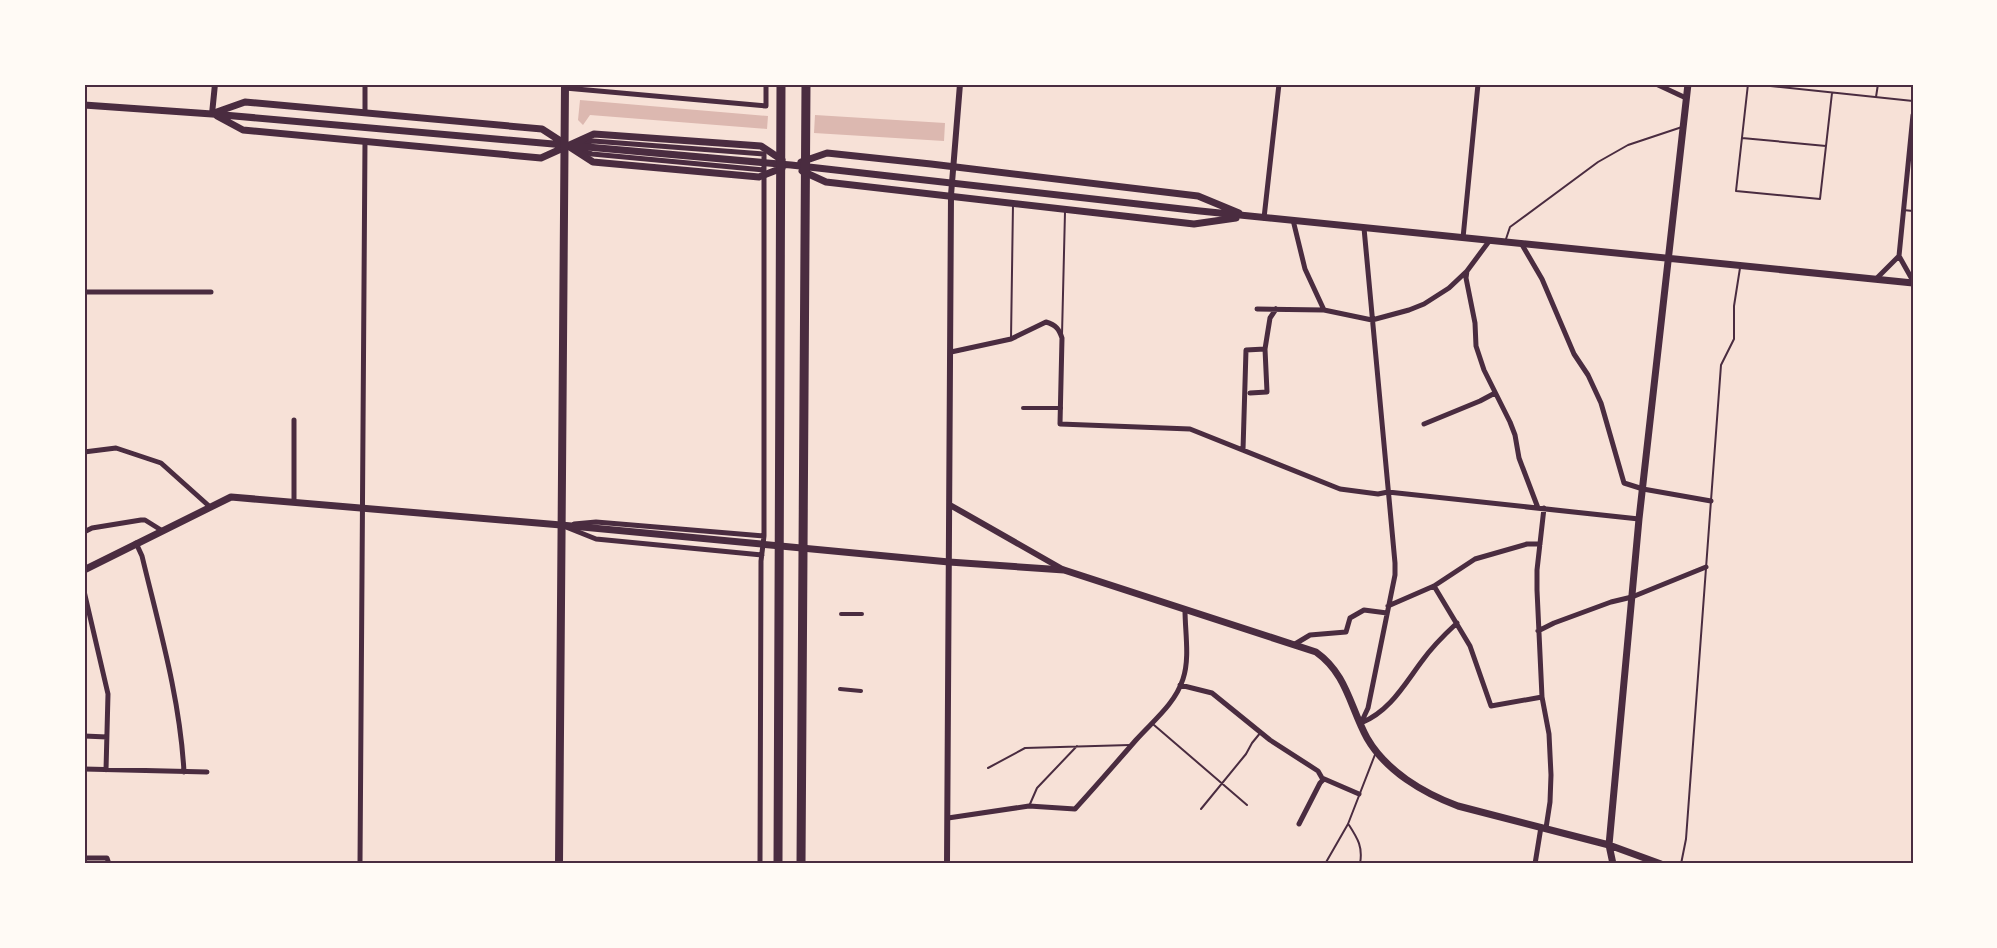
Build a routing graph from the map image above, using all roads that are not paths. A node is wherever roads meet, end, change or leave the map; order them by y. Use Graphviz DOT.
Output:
graph roads {
  1 [pos="215,84"];
  2 [pos="365,84"];
  3 [pos="766,84"];
  4 [pos="781,84"];
  5 [pos="806,84"];
  6 [pos="960,84"];
  7 [pos="1279,84"];
  8 [pos="1478,84"];
  9 [pos="1656,84"];
  10 [pos="1688,84"];
  11 [pos="1749,84"];
  12 [pos="1878,84"];
  13 [pos="565,86"];
  14 [pos="1832,93"];
  15 [pos="1876,97"];
  16 [pos="1686,98"];
  17 [pos="1913,101"];
  18 [pos="84,105"];
  19 [pos="365,113"];
  20 [pos="212,114"];
  21 [pos="1913,115"];
  22 [pos="1683,127"];
  23 [pos="1742,138"];
  24 [pos="365,141"];
  25 [pos="565,145"];
  26 [pos="1826,146"];
  27 [pos="791,165"];
  28 [pos="952,168"];
  29 [pos="764,170"];
  30 [pos="951,195"];
  31 [pos="1013,203"];
  32 [pos="1065,209"];
  33 [pos="1903,210"];
  34 [pos="1913,211"];
  35 [pos="1247,216"];
  36 [pos="1264,218"];
  37 [pos="1293,220"];
  38 [pos="1364,228"];
  39 [pos="1464,238"];
  40 [pos="1490,240"];
  41 [pos="1506,242"];
  42 [pos="1521,243"];
  43 [pos="1899,256"];
  44 [pos="1667,258"];
  45 [pos="1740,265"];
  46 [pos="1467,271"];
  47 [pos="1876,279"];
  48 [pos="1913,282"];
  49 [pos="84,292"];
  50 [pos="211,292"];
  51 [pos="1257,309"];
  52 [pos="1276,309"];
  53 [pos="1324,310"];
  54 [pos="1372,320"];
  55 [pos="1062,338"];
  56 [pos="1011,339"];
  57 [pos="1265,349"];
  58 [pos="951,352"];
  59 [pos="1250,393"];
  60 [pos="1495,393"];
  61 [pos="1023,408"];
  62 [pos="1061,408"];
  63 [pos="294,420"];
  64 [pos="1424,424"];
  65 [pos="1243,450"];
  66 [pos="84,452"];
  67 [pos="1643,489"];
  68 [pos="1388,492"];
  69 [pos="1711,501"];
  70 [pos="294,502"];
  71 [pos="950,505"];
  72 [pos="209,506"];
  73 [pos="363,508"];
  74 [pos="1541,508"];
  75 [pos="1639,519"];
  76 [pos="561,525"];
  77 [pos="161,530"];
  78 [pos="84,532"];
  79 [pos="746,534"];
  80 [pos="764,536"];
  81 [pos="136,543"];
  82 [pos="1540,544"];
  83 [pos="744,553"];
  84 [pos="762,555"];
  85 [pos="949,562"];
  86 [pos="1706,567"];
  87 [pos="84,570"];
  88 [pos="1064,570"];
  89 [pos="1434,586"];
  90 [pos="84,591"];
  91 [pos="1632,597"];
  92 [pos="1387,609"];
  93 [pos="1185,610"];
  94 [pos="862,614"];
  95 [pos="841,615"];
  96 [pos="1457,623"];
  97 [pos="1538,631"];
  98 [pos="1296,644"];
  99 [pos="1180,685"];
  100 [pos="840,689"];
  101 [pos="861,691"];
  102 [pos="1542,696"];
  103 [pos="1152,723"];
  104 [pos="1361,723"];
  105 [pos="1261,732"];
  106 [pos="84,736"];
  107 [pos="107,737"];
  108 [pos="1132,744"];
  109 [pos="1077,746"];
  110 [pos="1376,750"];
  111 [pos="988,768"];
  112 [pos="84,769"];
  113 [pos="106,770"];
  114 [pos="184,772"];
  115 [pos="207,772"];
  116 [pos="1324,779"];
  117 [pos="1221,784"];
  118 [pos="1359,794"];
  119 [pos="1029,806"];
  120 [pos="1247,806"];
  121 [pos="1201,808"];
  122 [pos="948,818"];
  123 [pos="1299,824"];
  124 [pos="1348,824"];
  125 [pos="1543,828"];
  126 [pos="1609,845"];
  127 [pos="84,858"];
  128 [pos="109,864"];
  129 [pos="360,864"];
  130 [pos="559,864"];
  131 [pos="760,864"];
  132 [pos="778,864"];
  133 [pos="801,864"];
  134 [pos="947,864"];
  135 [pos="1325,864"];
  136 [pos="1360,864"];
  137 [pos="1535,864"];
  138 [pos="1613,864"];
  139 [pos="1661,864"];
  140 [pos="1681,864"];
  1 -- 20 [label="street"];
  2 -- 19 [label="street"];
  3 -- 13 [label="street"];
  4 -- 132 [label="highway"];
  5 -- 133 [label="highway"];
  6 -- 28 [label="street"];
  7 -- 36 [label="street"];
  8 -- 39 [label="street"];
  9 -- 16 [label="street"];
  10 -- 16 [label="main road"];
  11 -- 14 [label="lane"];
  11 -- 23 [label="lane"];
  12 -- 15 [label="lane"];
  13 -- 25 [label="main road"];
  14 -- 15 [label="lane"];
  14 -- 26 [label="lane"];
  15 -- 17 [label="lane"];
  16 -- 22 [label="main road"];
  18 -- 20 [label="main road"];
  19 -- 20 [label="main road"];
  19 -- 25 [label="main road"];
  20 -- 24 [label="main road"];
  20 -- 27 [label="main road"];
  21 -- 33 [label="street"];
  22 -- 41 [label="lane"];
  22 -- 44 [label="main road"];
  23 -- 26 [label="lane"];
  23 -- 26 [label="lane"];
  24 -- 25 [label="main road"];
  24 -- 73 [label="street"];
  25 -- 27 [label="main road"];
  25 -- 27 [label="main road"];
  25 -- 29 [label="street"];
  25 -- 29 [label="street"];
  25 -- 76 [label="main road"];
  27 -- 28 [label="main road"];
  27 -- 30 [label="main road"];
  27 -- 35 [label="main road"];
  28 -- 30 [label="street"];
  28 -- 35 [label="main road"];
  29 -- 80 [label="street"];
  30 -- 31 [label="main road"];
  30 -- 58 [label="street"];
  31 -- 32 [label="main road"];
  31 -- 56 [label="lane"];
  32 -- 35 [label="main road"];
  32 -- 55 [label="lane"];
  33 -- 34 [label="lane"];
  33 -- 43 [label="street"];
  35 -- 36 [label="main road"];
  36 -- 37 [label="main road"];
  37 -- 38 [label="main road"];
  37 -- 53 [label="street"];
  38 -- 39 [label="main road"];
  38 -- 54 [label="street"];
  39 -- 40 [label="main road"];
  40 -- 41 [label="main road"];
  40 -- 46 [label="street"];
  41 -- 42 [label="main road"];
  42 -- 44 [label="main road"];
  42 -- 67 [label="street"];
  43 -- 47 [label="street"];
  43 -- 48 [label="street"];
  44 -- 45 [label="main road"];
  44 -- 67 [label="main road"];
  45 -- 47 [label="main road"];
  45 -- 69 [label="lane"];
  46 -- 54 [label="street"];
  46 -- 60 [label="street"];
  47 -- 48 [label="main road"];
  49 -- 50 [label="street"];
  51 -- 52 [label="street"];
  52 -- 53 [label="street"];
  52 -- 57 [label="street"];
  53 -- 54 [label="street"];
  54 -- 68 [label="street"];
  55 -- 56 [label="street"];
  55 -- 62 [label="street"];
  56 -- 58 [label="street"];
  57 -- 59 [label="street"];
  57 -- 65 [label="street"];
  58 -- 71 [label="street"];
  60 -- 64 [label="street"];
  60 -- 74 [label="street"];
  61 -- 62 [label="street"];
  62 -- 65 [label="street"];
  63 -- 70 [label="street"];
  65 -- 68 [label="street"];
  66 -- 72 [label="street"];
  67 -- 69 [label="street"];
  67 -- 75 [label="main road"];
  68 -- 74 [label="street"];
  68 -- 92 [label="street"];
  69 -- 86 [label="lane"];
  70 -- 72 [label="main road"];
  70 -- 73 [label="main road"];
  71 -- 85 [label="street"];
  71 -- 88 [label="street"];
  72 -- 77 [label="main road"];
  73 -- 76 [label="main road"];
  73 -- 129 [label="street"];
  74 -- 75 [label="street"];
  74 -- 82 [label="street"];
  75 -- 91 [label="main road"];
  76 -- 79 [label="street"];
  76 -- 83 [label="street"];
  76 -- 85 [label="main road"];
  76 -- 130 [label="main road"];
  77 -- 78 [label="street"];
  77 -- 81 [label="main road"];
  79 -- 80 [label="street"];
  79 -- 83 [label="street"];
  80 -- 84 [label="street"];
  81 -- 87 [label="main road"];
  81 -- 114 [label="street"];
  82 -- 89 [label="street"];
  82 -- 97 [label="street"];
  83 -- 84 [label="street"];
  84 -- 131 [label="street"];
  85 -- 88 [label="main road"];
  85 -- 122 [label="street"];
  86 -- 91 [label="street"];
  86 -- 140 [label="lane"];
  88 -- 93 [label="main road"];
  89 -- 92 [label="street"];
  89 -- 96 [label="street"];
  90 -- 107 [label="street"];
  91 -- 97 [label="street"];
  91 -- 126 [label="main road"];
  92 -- 98 [label="street"];
  92 -- 104 [label="street"];
  93 -- 98 [label="main road"];
  93 -- 99 [label="street"];
  94 -- 95 [label="street"];
  96 -- 102 [label="street"];
  96 -- 104 [label="street"];
  97 -- 102 [label="street"];
  98 -- 104 [label="main road"];
  99 -- 103 [label="street"];
  99 -- 105 [label="street"];
  100 -- 101 [label="street"];
  102 -- 125 [label="street"];
  103 -- 108 [label="street"];
  103 -- 117 [label="lane"];
  104 -- 110 [label="main road"];
  105 -- 116 [label="street"];
  105 -- 117 [label="lane"];
  106 -- 107 [label="street"];
  107 -- 113 [label="street"];
  108 -- 109 [label="lane"];
  108 -- 119 [label="street"];
  109 -- 111 [label="lane"];
  109 -- 119 [label="lane"];
  110 -- 118 [label="lane"];
  110 -- 125 [label="main road"];
  112 -- 113 [label="street"];
  113 -- 114 [label="street"];
  114 -- 115 [label="street"];
  116 -- 118 [label="street"];
  116 -- 123 [label="street"];
  117 -- 120 [label="lane"];
  117 -- 121 [label="lane"];
  118 -- 124 [label="lane"];
  119 -- 122 [label="street"];
  122 -- 134 [label="street"];
  124 -- 135 [label="lane"];
  124 -- 136 [label="lane"];
  125 -- 126 [label="main road"];
  125 -- 137 [label="street"];
  126 -- 138 [label="main road"];
  126 -- 139 [label="main road"];
  127 -- 128 [label="street"];
}
